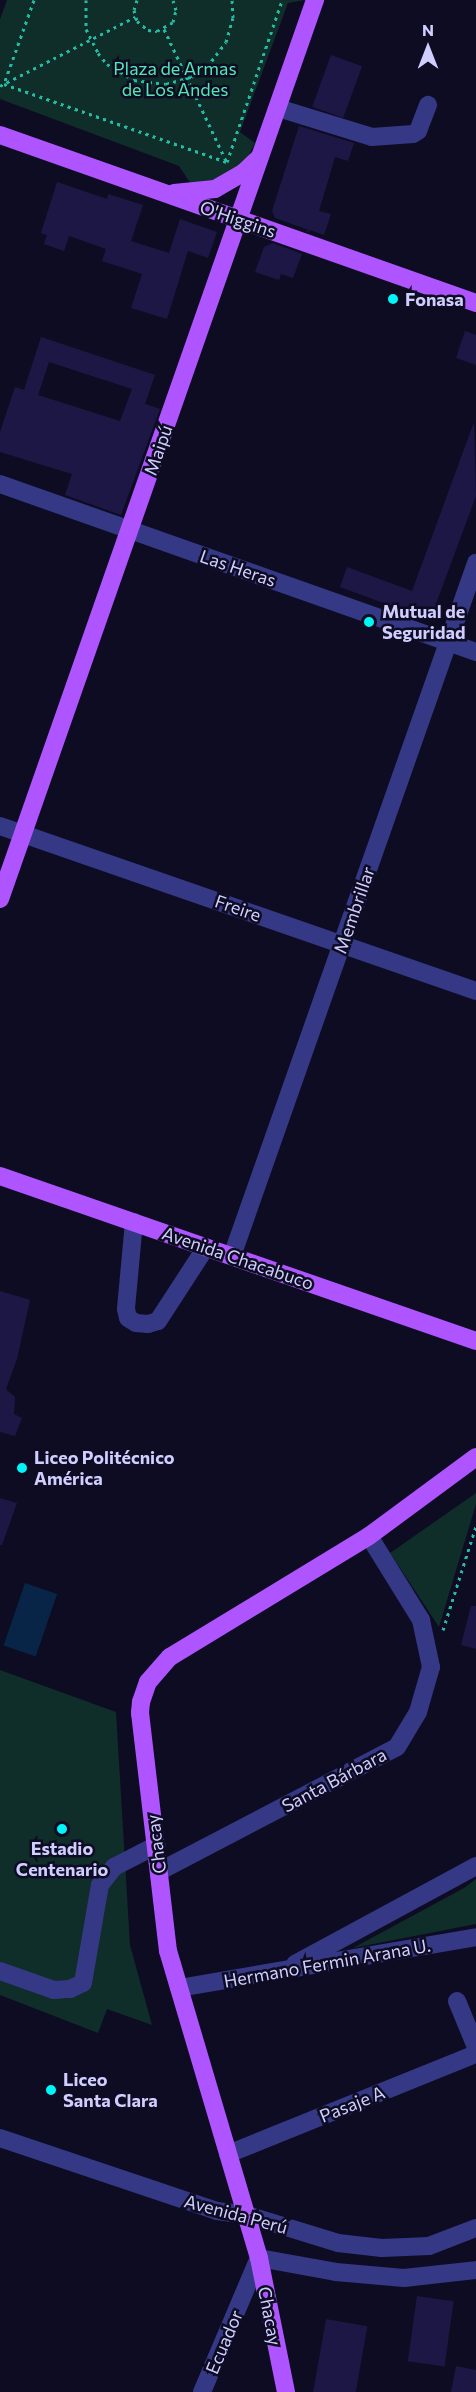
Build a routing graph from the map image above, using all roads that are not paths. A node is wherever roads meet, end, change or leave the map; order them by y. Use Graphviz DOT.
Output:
graph roads {
  1 [pos="315,0"];
  2 [pos="428,105"];
  3 [pos="278,108"];
  4 [pos="0,135"];
  5 [pos="262,154"];
  6 [pos="161,192"];
  7 [pos="239,219"];
  8 [pos="476,303"];
  9 [pos="0,484"];
  10 [pos="130,530"];
  11 [pos="476,563"];
  12 [pos="448,642"];
  13 [pos="476,652"];
  14 [pos="0,826"];
  15 [pos="23,834"];
  16 [pos="0,899"];
  17 [pos="342,945"];
  18 [pos="476,991"];
  19 [pos="0,1176"];
  20 [pos="134,1222"];
  21 [pos="206,1247"];
  22 [pos="232,1256"];
  23 [pos="476,1341"];
  24 [pos="476,1457"];
  25 [pos="369,1536"];
  26 [pos="157,1845"];
  27 [pos="476,1866"];
  28 [pos="160,1871"];
  29 [pos="476,1937"];
  30 [pos="283,1970"];
  31 [pos="0,1971"];
  32 [pos="179,1988"];
  33 [pos="457,2001"];
  34 [pos="476,2047"];
  35 [pos="476,2054"];
  36 [pos="0,2138"];
  37 [pos="228,2154"];
  38 [pos="247,2215"];
  39 [pos="476,2228"];
  40 [pos="259,2258"];
  41 [pos="476,2270"];
  42 [pos="202,2392"];
  43 [pos="285,2392"];
  1 -- 3 [label="main road, Maipú"];
  2 -- 3 [label="street"];
  3 -- 5 [label="main road, Maipú"];
  4 -- 6 [label="main road, O'Higgins"];
  5 -- 6 [label="main road"];
  5 -- 7 [label="main road, Maipú"];
  6 -- 7 [label="main road, O'Higgins"];
  7 -- 8 [label="main road, O'Higgins"];
  7 -- 10 [label="main road, Maipú"];
  9 -- 10 [label="street, Las Heras"];
  10 -- 12 [label="street, Las Heras"];
  10 -- 15 [label="main road, Maipú"];
  11 -- 12 [label="street, Membrillar"];
  12 -- 13 [label="street, Las Heras"];
  12 -- 17 [label="street, Membrillar"];
  14 -- 15 [label="street, Freire"];
  15 -- 16 [label="main road, Maipú"];
  15 -- 17 [label="street, Freire"];
  17 -- 18 [label="street, Freire"];
  17 -- 22 [label="street, Membrillar"];
  19 -- 20 [label="main road, Avenida Chacabuco"];
  20 -- 21 [label="main road, Avenida Chacabuco"];
  20 -- 21 [label="street"];
  21 -- 22 [label="main road, Avenida Chacabuco"];
  22 -- 23 [label="main road, Avenida Chacabuco"];
  24 -- 25 [label="main road, Chacay"];
  25 -- 26 [label="main road, Chacay"];
  25 -- 28 [label="street, Santa Bárbara"];
  26 -- 28 [label="main road, Chacay"];
  26 -- 31 [label="street"];
  27 -- 30 [label="street"];
  28 -- 32 [label="main road, Chacay"];
  29 -- 30 [label="street, Hermano Fermin Arana U."];
  30 -- 32 [label="street, Hermano Fermin Arana U."];
  32 -- 37 [label="main road, Chacay"];
  33 -- 34 [label="street"];
  35 -- 37 [label="street, Pasaje A"];
  36 -- 38 [label="street, Avenida Perú"];
  37 -- 38 [label="main road, Chacay"];
  38 -- 39 [label="street, Avenida Perú"];
  38 -- 40 [label="main road, Chacay"];
  40 -- 41 [label="street, Avenida Perú"];
  40 -- 42 [label="street, Ecuador"];
  40 -- 43 [label="main road, Chacay"];
}
